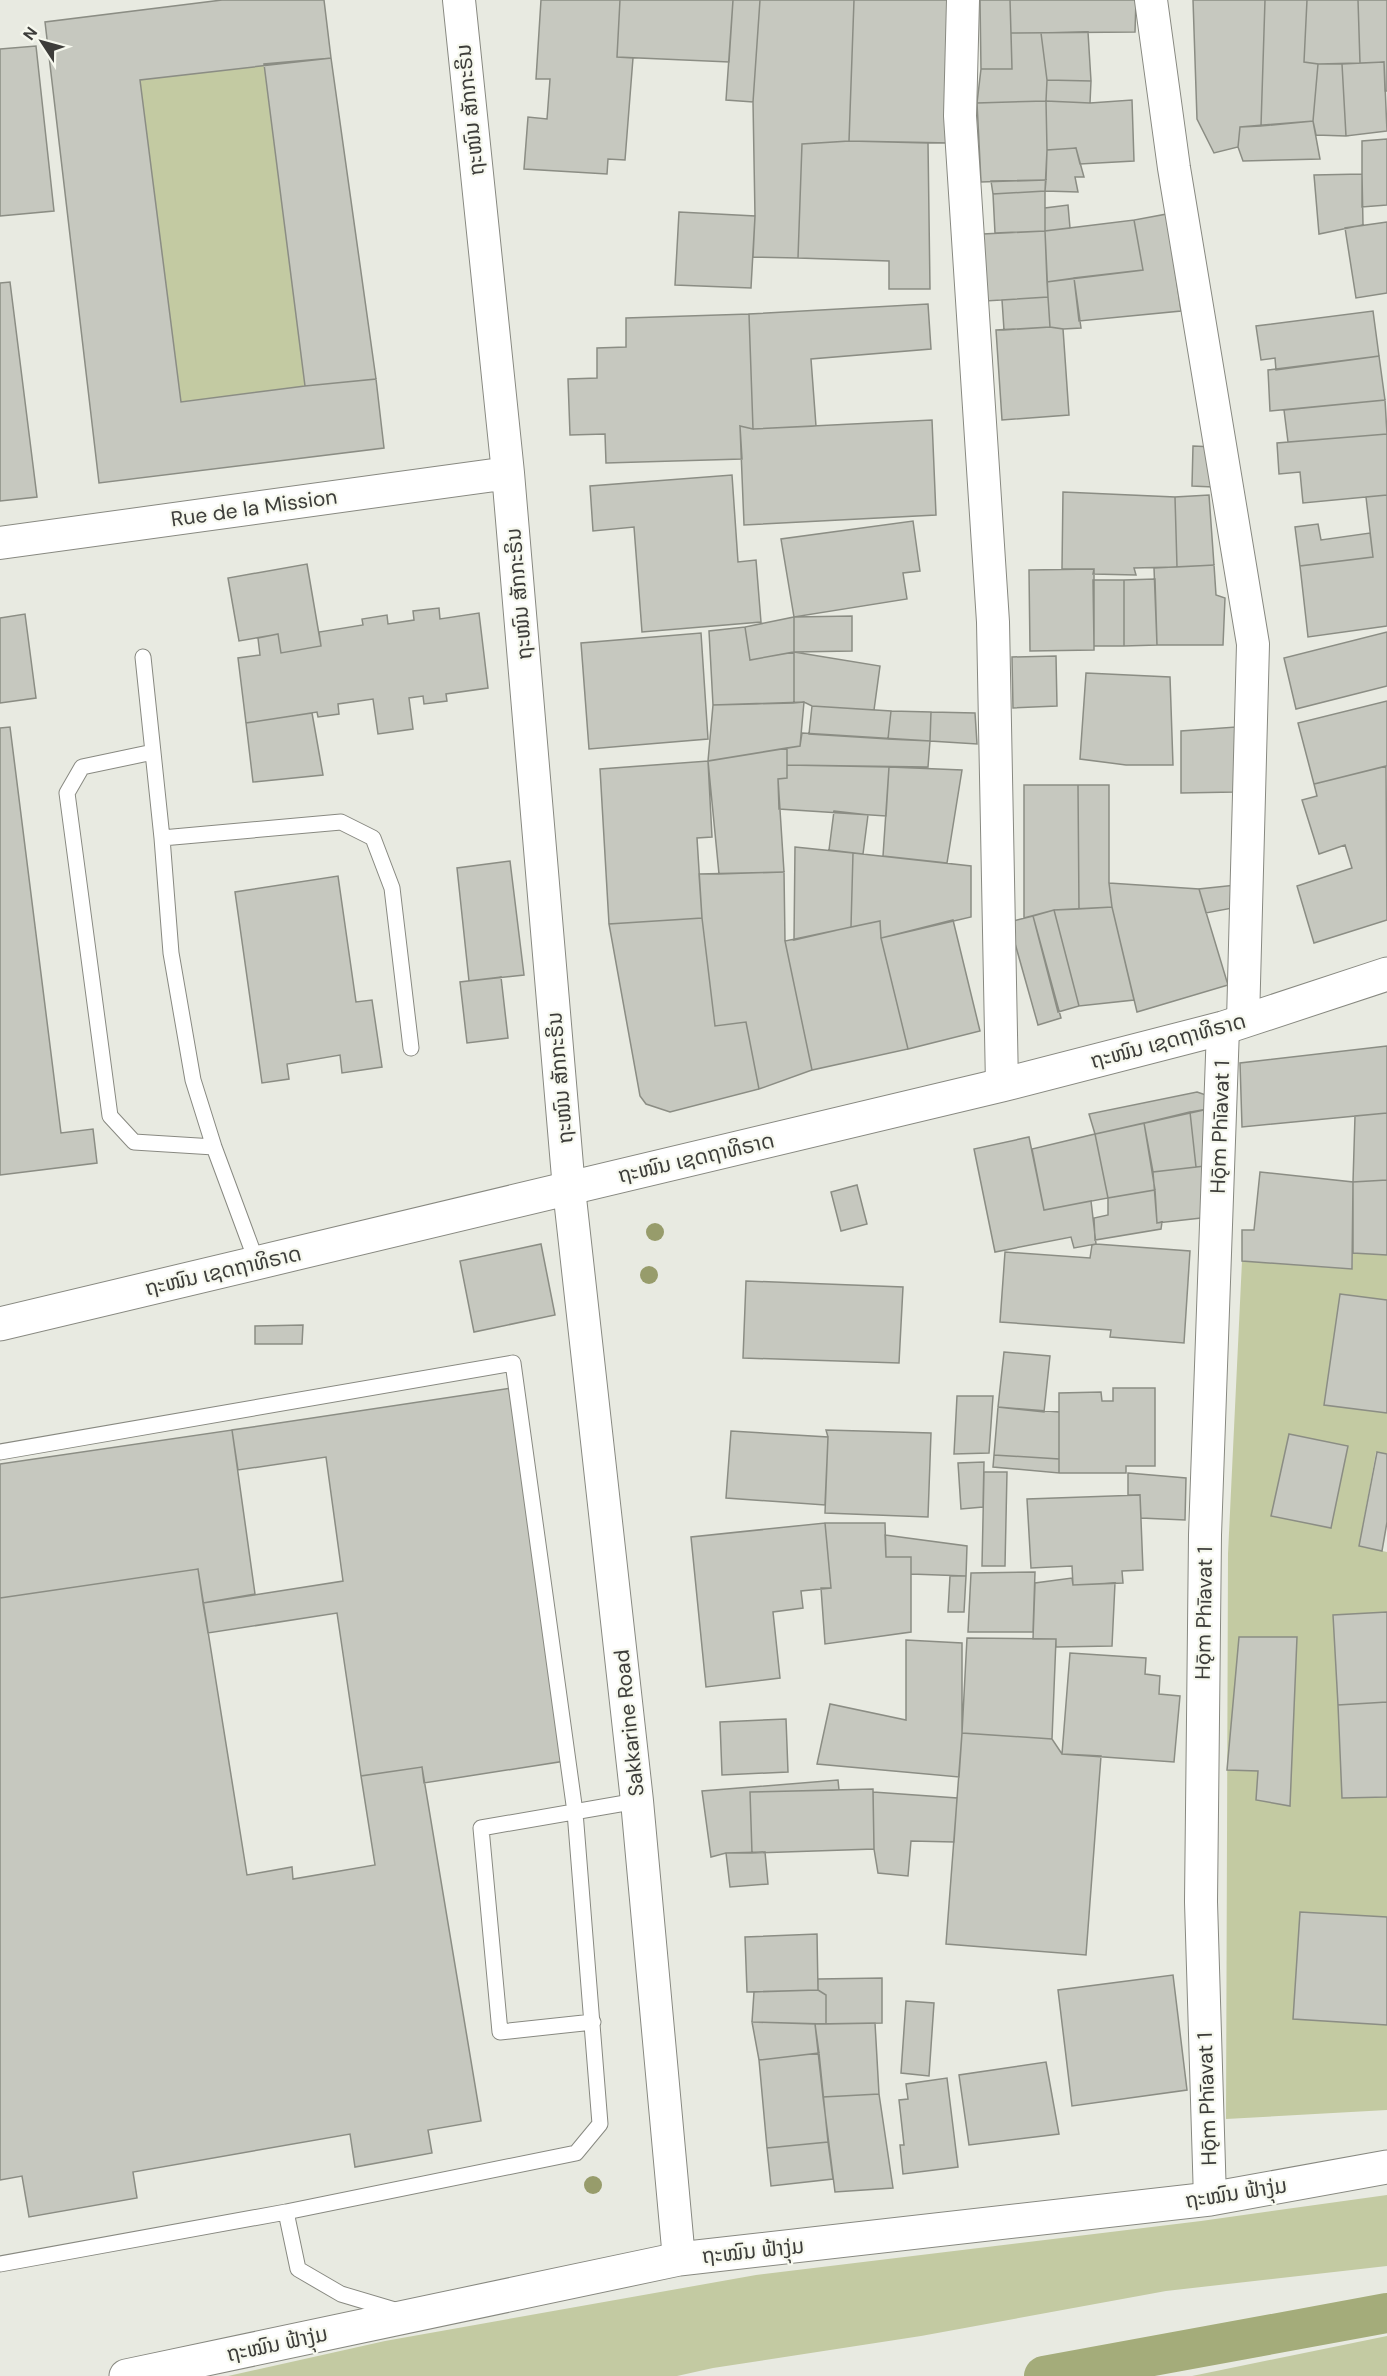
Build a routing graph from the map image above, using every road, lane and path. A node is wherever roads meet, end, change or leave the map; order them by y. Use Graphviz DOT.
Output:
graph roads {
  1 [pos="459,0"];
  2 [pos="963,0"];
  3 [pos="1151,0"];
  4 [pos="508,473"];
  5 [pos="0,543"];
  6 [pos="143,657"];
  7 [pos="153,752"];
  8 [pos="162,838"];
  9 [pos="1387,974"];
  10 [pos="1233,1024"];
  11 [pos="411,1048"];
  12 [pos="1002,1085"];
  13 [pos="214,1147"];
  14 [pos="569,1189"];
  15 [pos="257,1263"];
  16 [pos="0,1324"];
  17 [pos="0,1452"];
  18 [pos="637,1802"];
  19 [pos="575,1812"];
  20 [pos="593,2022"];
  21 [pos="1387,2167"];
  22 [pos="1210,2199"];
  23 [pos="286,2212"];
  24 [pos="679,2259"];
  25 [pos="0,2264"];
  26 [pos="413,2315"];
  27 [pos="126,2376"];
  1 -- 4 [label="street, ຖະໜົນ ສັກກະຣິນ"];
  2 -- 12 [label="street"];
  3 -- 10 [label="street, Hǭm Phīavat 1"];
  4 -- 5 [label="street, Rue de la Mission"];
  4 -- 14 [label="street, ຖະໜົນ ສັກກະຣິນ"];
  6 -- 7 [label="lane"];
  7 -- 8 [label="lane"];
  7 -- 13 [label="lane"];
  8 -- 11 [label="lane"];
  8 -- 13 [label="lane"];
  9 -- 10 [label="main road, ຖະໜົນ ເຊດຖາທິຣາດ"];
  10 -- 12 [label="main road, ຖະໜົນ ເຊດຖາທິຣາດ"];
  10 -- 22 [label="street, Hǭm Phīavat 1"];
  12 -- 14 [label="main road, ຖະໜົນ ເຊດຖາທິຣາດ"];
  13 -- 15 [label="lane"];
  14 -- 15 [label="main road, ຖະໜົນ ເຊດຖາທິຣາດ"];
  14 -- 18 [label="street, Sakkarine Road"];
  15 -- 16 [label="main road, ຖະໜົນ ເຊດຖາທິຣາດ"];
  17 -- 19 [label="lane"];
  18 -- 19 [label="lane"];
  18 -- 24 [label="street, Sakkarine Road"];
  19 -- 20 [label="lane"];
  19 -- 20 [label="lane"];
  20 -- 23 [label="lane"];
  21 -- 22 [label="main road, ຖະໝົນ ຟ້າງຸ່ມ"];
  22 -- 24 [label="main road, ຖະໝົນ ຟ້າງຸ່ມ"];
  23 -- 25 [label="lane"];
  23 -- 26 [label="lane"];
  24 -- 26 [label="main road, ຖະໝົນ ຟ້າງຸ່ມ"];
  26 -- 27 [label="main road, ຖະໝົນ ຟ້າງຸ່ມ"];
}
